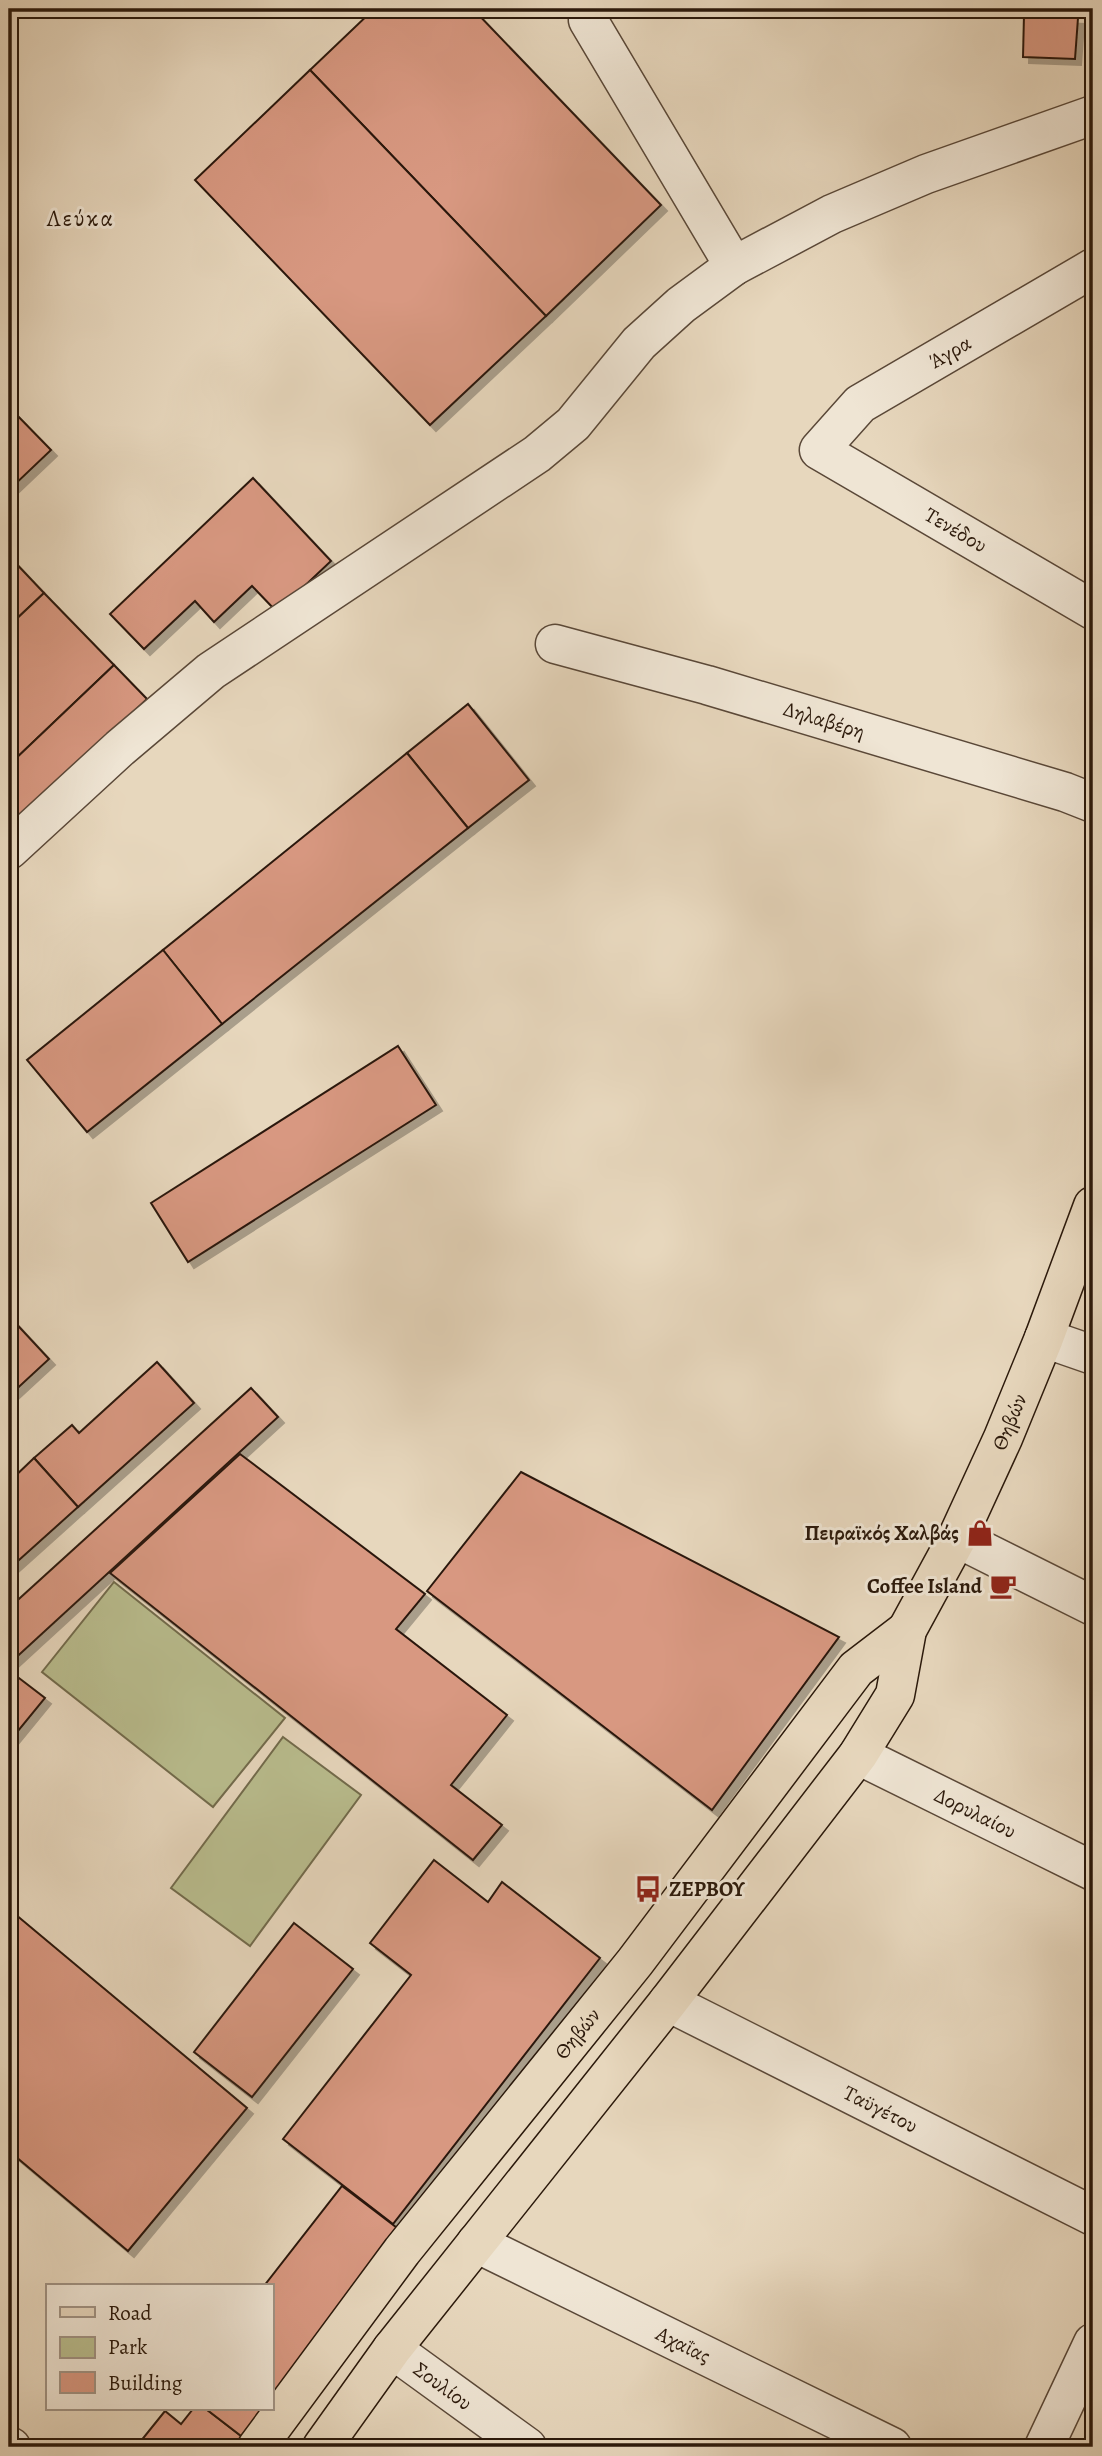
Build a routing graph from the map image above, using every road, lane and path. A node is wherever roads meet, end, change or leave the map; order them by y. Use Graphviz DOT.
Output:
graph roads {
  1 [pos="588,20"];
  2 [pos="1093,115"];
  3 [pos="734,266"];
  4 [pos="1093,268"];
  5 [pos="819,450"];
  6 [pos="1093,610"];
  7 [pos="555,644"];
  8 [pos="1093,803"];
  9 [pos="9,850"];
  10 [pos="1093,1206"];
  11 [pos="1044,1338"];
  12 [pos="1093,1355"];
  13 [pos="957,1538"];
  14 [pos="1093,1606"];
  15 [pos="907,1630"];
  16 [pos="858,1755"];
  17 [pos="1093,1871"];
  18 [pos="668,2002"];
  19 [pos="1093,2216"];
  20 [pos="476,2243"];
  21 [pos="1093,2343"];
  22 [pos="392,2349"];
  23 [pos="257,2447"];
  24 [pos="322,2447"];
  25 [pos="527,2447"];
  26 [pos="892,2447"];
  27 [pos="1044,2447"];
  1 -- 3 [label="street"];
  2 -- 3 [label="street"];
  3 -- 9 [label="street"];
  4 -- 5 [label="street, Άγρα"];
  5 -- 6 [label="street, Τενέδου"];
  7 -- 8 [label="street, Δηλαβέρη"];
  10 -- 11 [label="main road, Θηβών"];
  11 -- 12 [label="street"];
  11 -- 13 [label="main road, Θηβών"];
  13 -- 14 [label="street"];
  13 -- 15 [label="main road, Θηβών"];
  15 -- 16 [label="main road, Θηβών"];
  15 -- 23 [label="main road, Θηβών"];
  16 -- 17 [label="street, Δορυλαίου"];
  16 -- 18 [label="main road, Θηβών"];
  18 -- 19 [label="street, Ταϋγέτου"];
  18 -- 20 [label="main road, Θηβών"];
  20 -- 22 [label="main road, Θηβών"];
  20 -- 26 [label="street, Αχαΐας"];
  21 -- 27 [label="street"];
  22 -- 24 [label="main road, Θηβών"];
  22 -- 25 [label="street, Σουλίου"];
}
